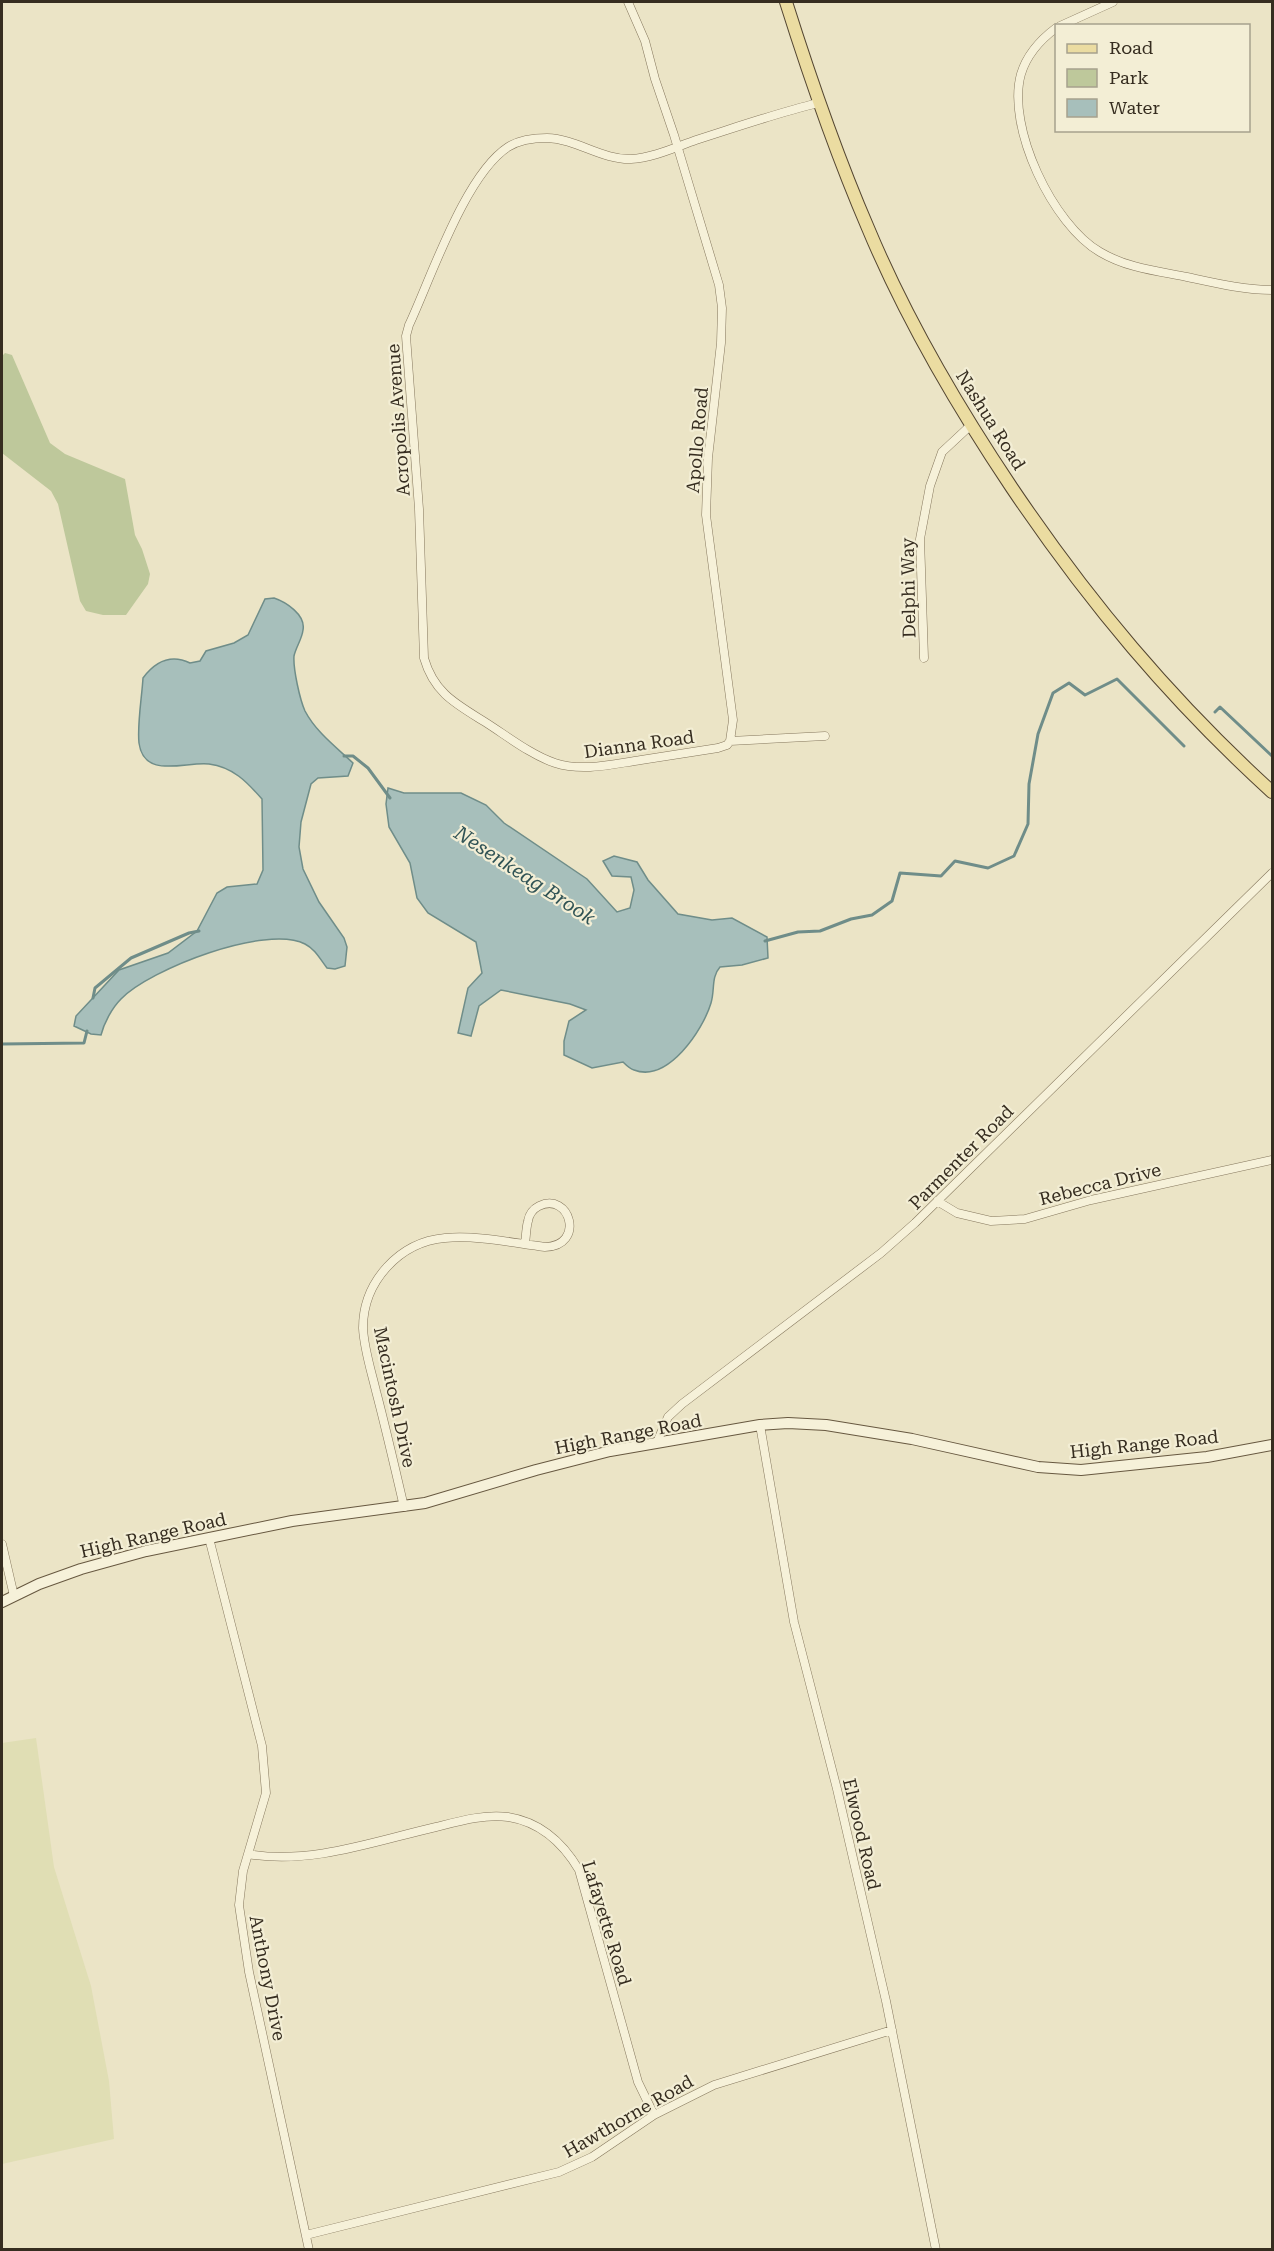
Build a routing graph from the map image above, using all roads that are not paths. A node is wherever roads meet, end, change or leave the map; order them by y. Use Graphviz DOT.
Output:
graph roads {
  1 [pos="628,2"];
  2 [pos="786,2"];
  3 [pos="1113,2"];
  4 [pos="1065,24"];
  5 [pos="1055,29"];
  6 [pos="818,103"];
  7 [pos="677,147"];
  8 [pos="1272,290"];
  9 [pos="971,425"];
  10 [pos="924,658"];
  11 [pos="432,679"];
  12 [pos="825,736"];
  13 [pos="730,741"];
  14 [pos="1272,792"];
  15 [pos="1272,873"];
  16 [pos="1272,1160"];
  17 [pos="937,1201"];
  18 [pos="525,1244"];
  19 [pos="760,1425"];
  20 [pos="657,1442"];
  21 [pos="1272,1445"];
  22 [pos="404,1506"];
  23 [pos="209,1538"];
  24 [pos="2,1544"];
  25 [pos="14,1596"];
  26 [pos="2,1602"];
  27 [pos="248,1854"];
  28 [pos="892,2030"];
  29 [pos="654,2115"];
  30 [pos="306,2235"];
  31 [pos="309,2250"];
  32 [pos="936,2250"];
  1 -- 7 [label="street, Apollo Road"];
  2 -- 6 [label="main road, Nashua Road"];
  3 -- 4 [label="street"];
  5 -- 8 [label="street"];
  6 -- 7 [label="street, Acropolis Avenue"];
  6 -- 9 [label="main road, Nashua Road"];
  7 -- 11 [label="street, Acropolis Avenue"];
  7 -- 13 [label="street, Apollo Road"];
  9 -- 10 [label="street, Delphi Way"];
  9 -- 14 [label="main road, Nashua Road"];
  11 -- 13 [label="street, Dianna Road"];
  12 -- 13 [label="street, Dianna Road"];
  15 -- 17 [label="street, Parmenter Road"];
  16 -- 17 [label="street, Rebecca Drive"];
  17 -- 20 [label="street, Parmenter Road"];
  18 -- 18 [label="street, Macintosh Drive"];
  18 -- 22 [label="street, Macintosh Drive"];
  19 -- 20 [label="street, High Range Road"];
  19 -- 21 [label="street, High Range Road"];
  19 -- 28 [label="street, Elwood Road"];
  20 -- 22 [label="street, High Range Road"];
  22 -- 23 [label="street, High Range Road"];
  23 -- 25 [label="street, High Range Road"];
  23 -- 27 [label="street, Anthony Drive"];
  24 -- 25 [label="street"];
  25 -- 26 [label="street, High Range Road"];
  27 -- 29 [label="street, Lafayette Road"];
  27 -- 30 [label="street, Anthony Drive"];
  28 -- 29 [label="street, Hawthorne Road"];
  28 -- 32 [label="street, Elwood Road"];
  29 -- 30 [label="street, Hawthorne Road"];
  30 -- 31 [label="street, Anthony Drive"];
}
